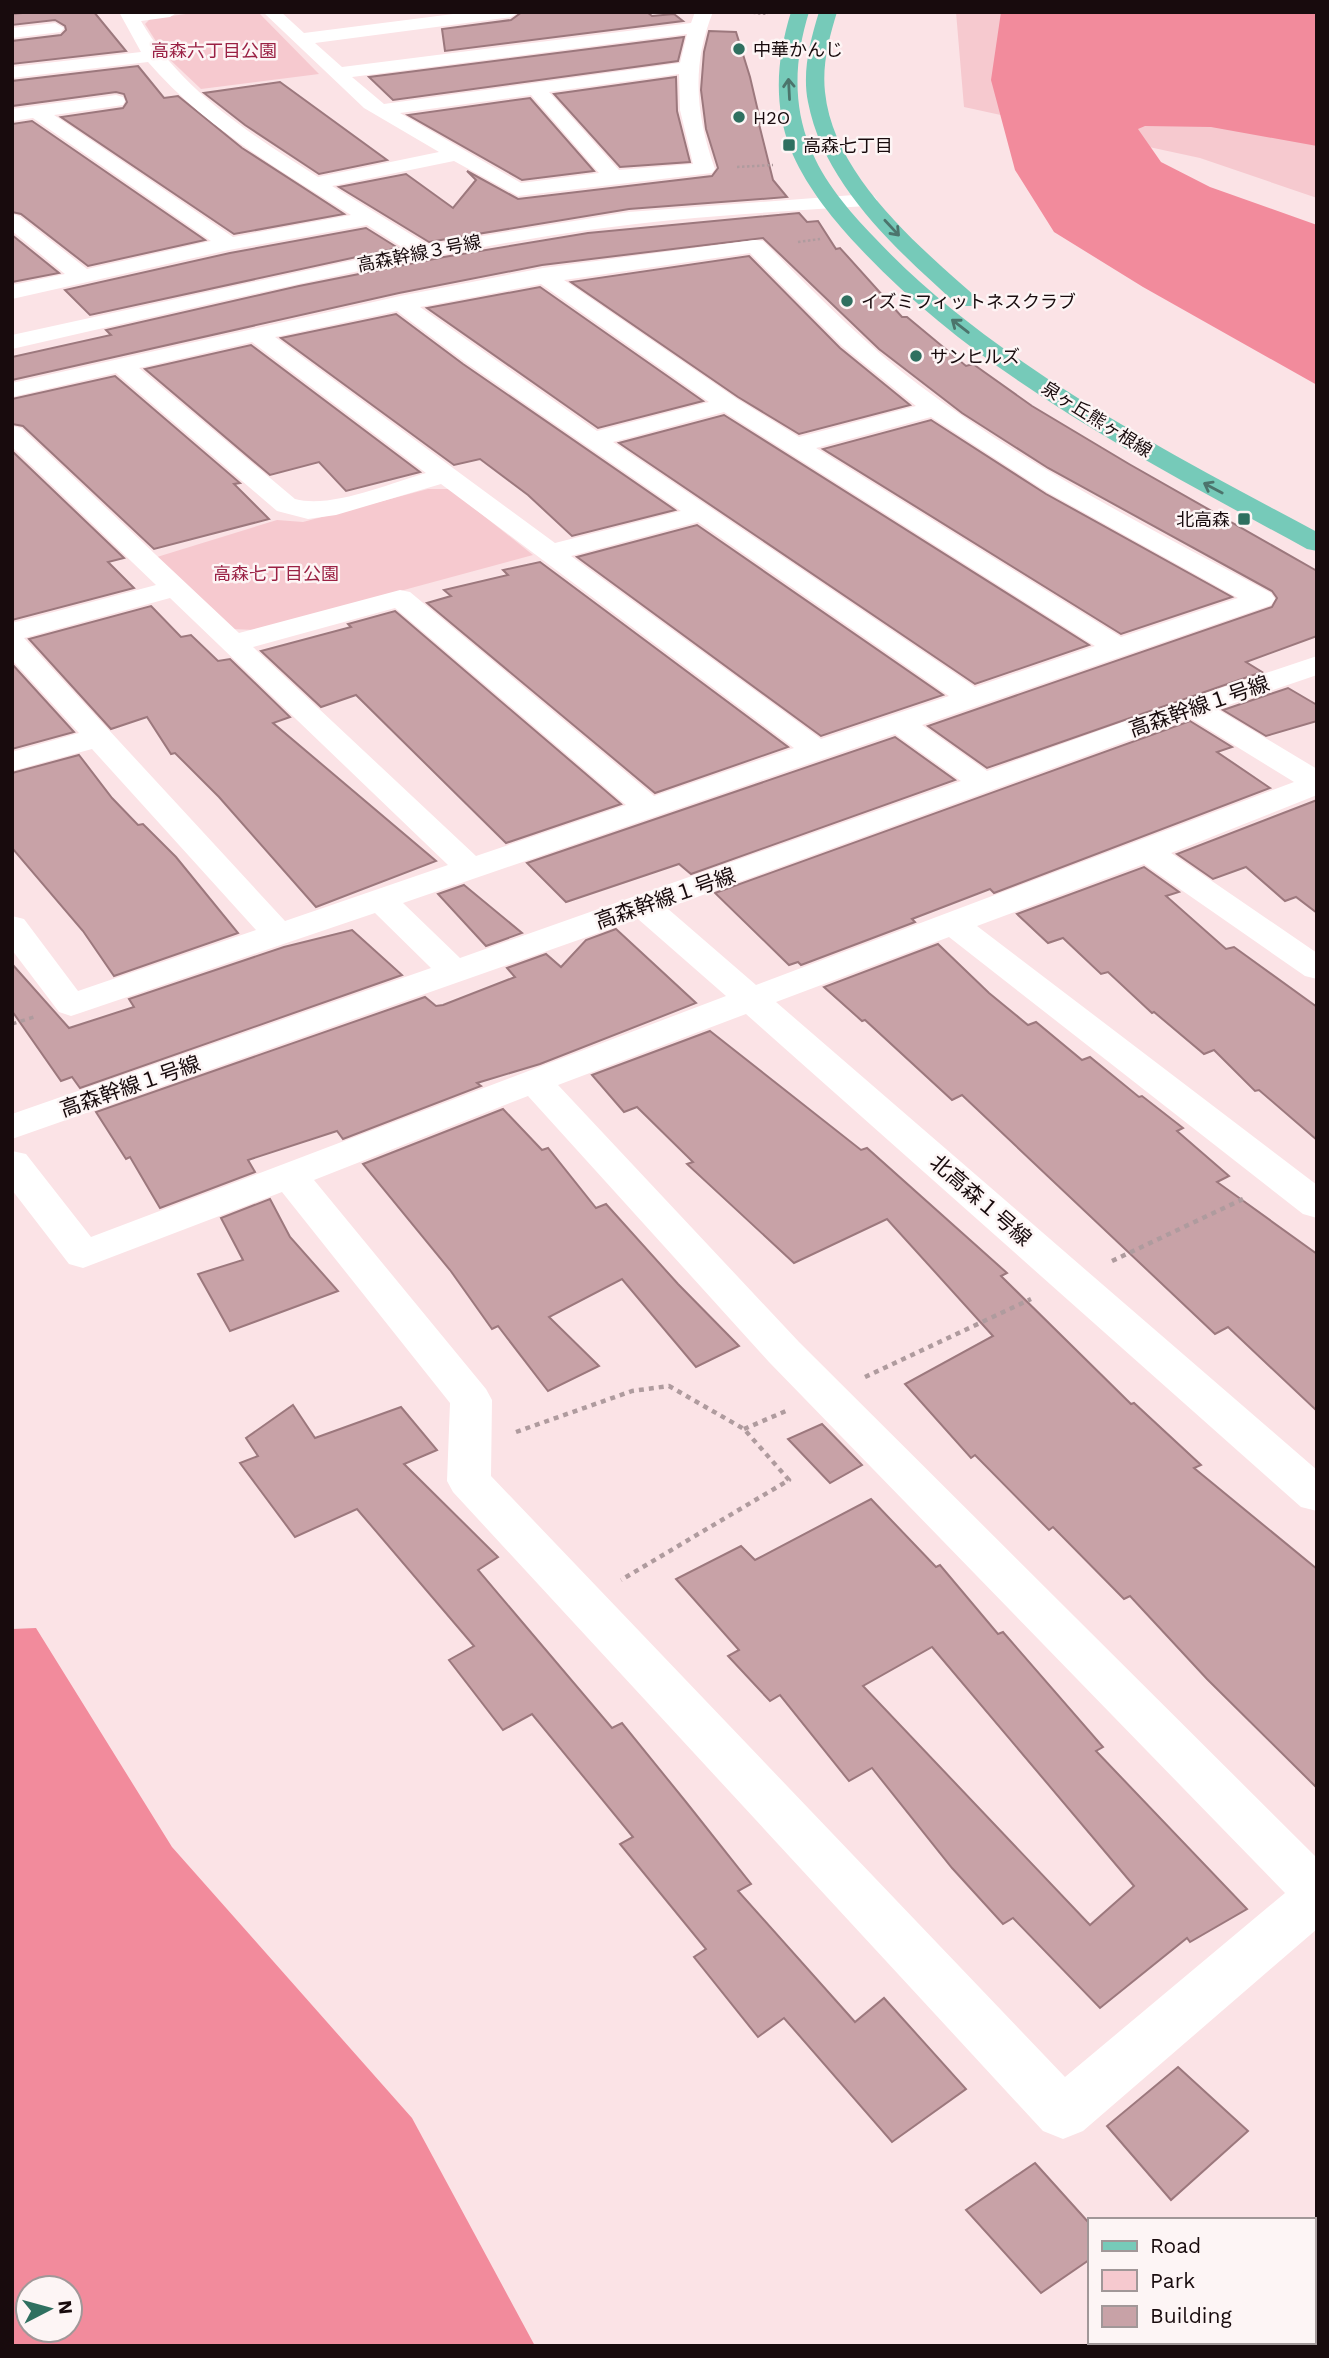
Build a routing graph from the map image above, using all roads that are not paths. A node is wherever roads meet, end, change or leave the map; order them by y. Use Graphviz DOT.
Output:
graph roads {
  1 [pos="170,12"];
  2 [pos="271,12"];
  3 [pos="512,12"];
  4 [pos="800,12"];
  5 [pos="828,12"];
  6 [pos="128,15"];
  7 [pos="414,18"];
  8 [pos="701,20"];
  9 [pos="55,28"];
  10 [pos="12,33"];
  11 [pos="301,39"];
  12 [pos="153,56"];
  13 [pos="689,67"];
  14 [pos="12,73"];
  15 [pos="340,74"];
  16 [pos="535,89"];
  17 [pos="116,101"];
  18 [pos="381,110"];
  19 [pos="37,112"];
  20 [pos="12,115"];
  21 [pos="455,155"];
  22 [pos="614,177"];
  23 [pos="316,183"];
  24 [pos="867,200"];
  25 [pos="832,202"];
  26 [pos="371,218"];
  27 [pos="12,220"];
  28 [pos="608,222"];
  29 [pos="229,243"];
  30 [pos="423,251"];
  31 [pos="643,258"];
  32 [pos="543,275"];
  33 [pos="82,276"];
  34 [pos="12,294"];
  35 [pos="400,303"];
  36 [pos="986,316"];
  37 [pos="57,332"];
  38 [pos="257,335"];
  39 [pos="12,342"];
  40 [pos="121,365"];
  41 [pos="12,390"];
  42 [pos="728,404"];
  43 [pos="936,408"];
  44 [pos="12,433"];
  45 [pos="594,439"];
  46 [pos="796,446"];
  47 [pos="445,475"];
  48 [pos="703,513"];
  49 [pos="1317,543"];
  50 [pos="550,553"];
  51 [pos="176,588"];
  52 [pos="12,632"];
  53 [pos="12,642"];
  54 [pos="234,643"];
  55 [pos="1118,648"];
  56 [pos="1317,665"];
  57 [pos="972,698"];
  58 [pos="1193,706"];
  59 [pos="900,723"];
  60 [pos="99,737"];
  61 [pos="817,751"];
  62 [pos="12,762"];
  63 [pos="984,783"];
  64 [pos="1317,783"];
  65 [pos="649,808"];
  66 [pos="1147,851"];
  67 [pos="471,869"];
  68 [pos="380,900"];
  69 [pos="644,905"];
  70 [pos="953,924"];
  71 [pos="12,926"];
  72 [pos="278,934"];
  73 [pos="1317,969"];
  74 [pos="454,972"];
  75 [pos="752,999"];
  76 [pos="534,1081"];
  77 [pos="12,1127"];
  78 [pos="12,1163"];
  79 [pos="289,1175"];
  80 [pos="1317,1205"];
  81 [pos="1317,1494"];
  82 [pos="1317,1894"];
  1 -- 6 [label="street"];
  2 -- 11 [label="street"];
  3 -- 7 [label="street"];
  25 -- 4 [label="main road, 泉ヶ丘熊ヶ根線, one-way"];
  5 -- 24 [label="main road"];
  6 -- 12 [label="street"];
  7 -- 11 [label="street"];
  8 -- 13 [label="street"];
  8 -- 15 [label="street"];
  9 -- 10 [label="street"];
  11 -- 15 [label="street"];
  12 -- 14 [label="street"];
  12 -- 23 [label="street"];
  13 -- 16 [label="street"];
  13 -- 22 [label="street"];
  15 -- 18 [label="street"];
  16 -- 18 [label="street"];
  16 -- 22 [label="street"];
  17 -- 19 [label="street"];
  18 -- 21 [label="street"];
  19 -- 20 [label="street"];
  19 -- 29 [label="street"];
  21 -- 22 [label="street"];
  21 -- 23 [label="street"];
  23 -- 26 [label="street"];
  24 -- 25 [label="street, 高森幹線３号線"];
  24 -- 36 [label="main road, one-way"];
  25 -- 28 [label="street, 高森幹線３号線"];
  49 -- 25 [label="main road, 泉ヶ丘熊ヶ根線, one-way"];
  26 -- 29 [label="street"];
  26 -- 30 [label="street"];
  27 -- 33 [label="street"];
  28 -- 30 [label="street, 高森幹線３号線"];
  28 -- 31 [label="street"];
  29 -- 33 [label="street"];
  30 -- 37 [label="street, 高森幹線３号線"];
  31 -- 32 [label="street"];
  31 -- 43 [label="street"];
  32 -- 35 [label="street"];
  32 -- 42 [label="street"];
  33 -- 34 [label="street"];
  34 -- 37 [label="street"];
  35 -- 38 [label="street"];
  35 -- 45 [label="street"];
  37 -- 39 [label="street, 高森幹線３号線"];
  38 -- 40 [label="street"];
  38 -- 47 [label="street"];
  40 -- 41 [label="street"];
  40 -- 47 [label="street"];
  42 -- 45 [label="street"];
  42 -- 46 [label="street"];
  43 -- 46 [label="street"];
  43 -- 55 [label="street"];
  44 -- 51 [label="street"];
  45 -- 48 [label="street"];
  46 -- 55 [label="street"];
  47 -- 50 [label="street"];
  48 -- 50 [label="street"];
  48 -- 57 [label="street"];
  50 -- 61 [label="street"];
  51 -- 52 [label="street"];
  51 -- 54 [label="street"];
  53 -- 60 [label="street"];
  54 -- 65 [label="street"];
  54 -- 67 [label="street"];
  55 -- 57 [label="street"];
  56 -- 58 [label="street, 高森幹線１号線"];
  57 -- 59 [label="street"];
  58 -- 63 [label="street, 高森幹線１号線"];
  58 -- 64 [label="street"];
  59 -- 61 [label="street"];
  59 -- 63 [label="street"];
  60 -- 62 [label="street"];
  60 -- 72 [label="street"];
  61 -- 65 [label="street"];
  63 -- 69 [label="street, 高森幹線１号線"];
  64 -- 66 [label="street"];
  65 -- 67 [label="street"];
  66 -- 70 [label="street"];
  66 -- 73 [label="street"];
  67 -- 68 [label="street"];
  68 -- 72 [label="street"];
  68 -- 74 [label="street"];
  69 -- 74 [label="street, 高森幹線１号線"];
  69 -- 75 [label="street, 北高森１号線"];
  70 -- 75 [label="street"];
  70 -- 80 [label="street"];
  71 -- 72 [label="street"];
  74 -- 77 [label="street, 高森幹線１号線"];
  75 -- 76 [label="street"];
  75 -- 81 [label="street, 北高森１号線"];
  76 -- 79 [label="street"];
  76 -- 82 [label="street"];
  78 -- 79 [label="street"];
  79 -- 82 [label="street"];
}
